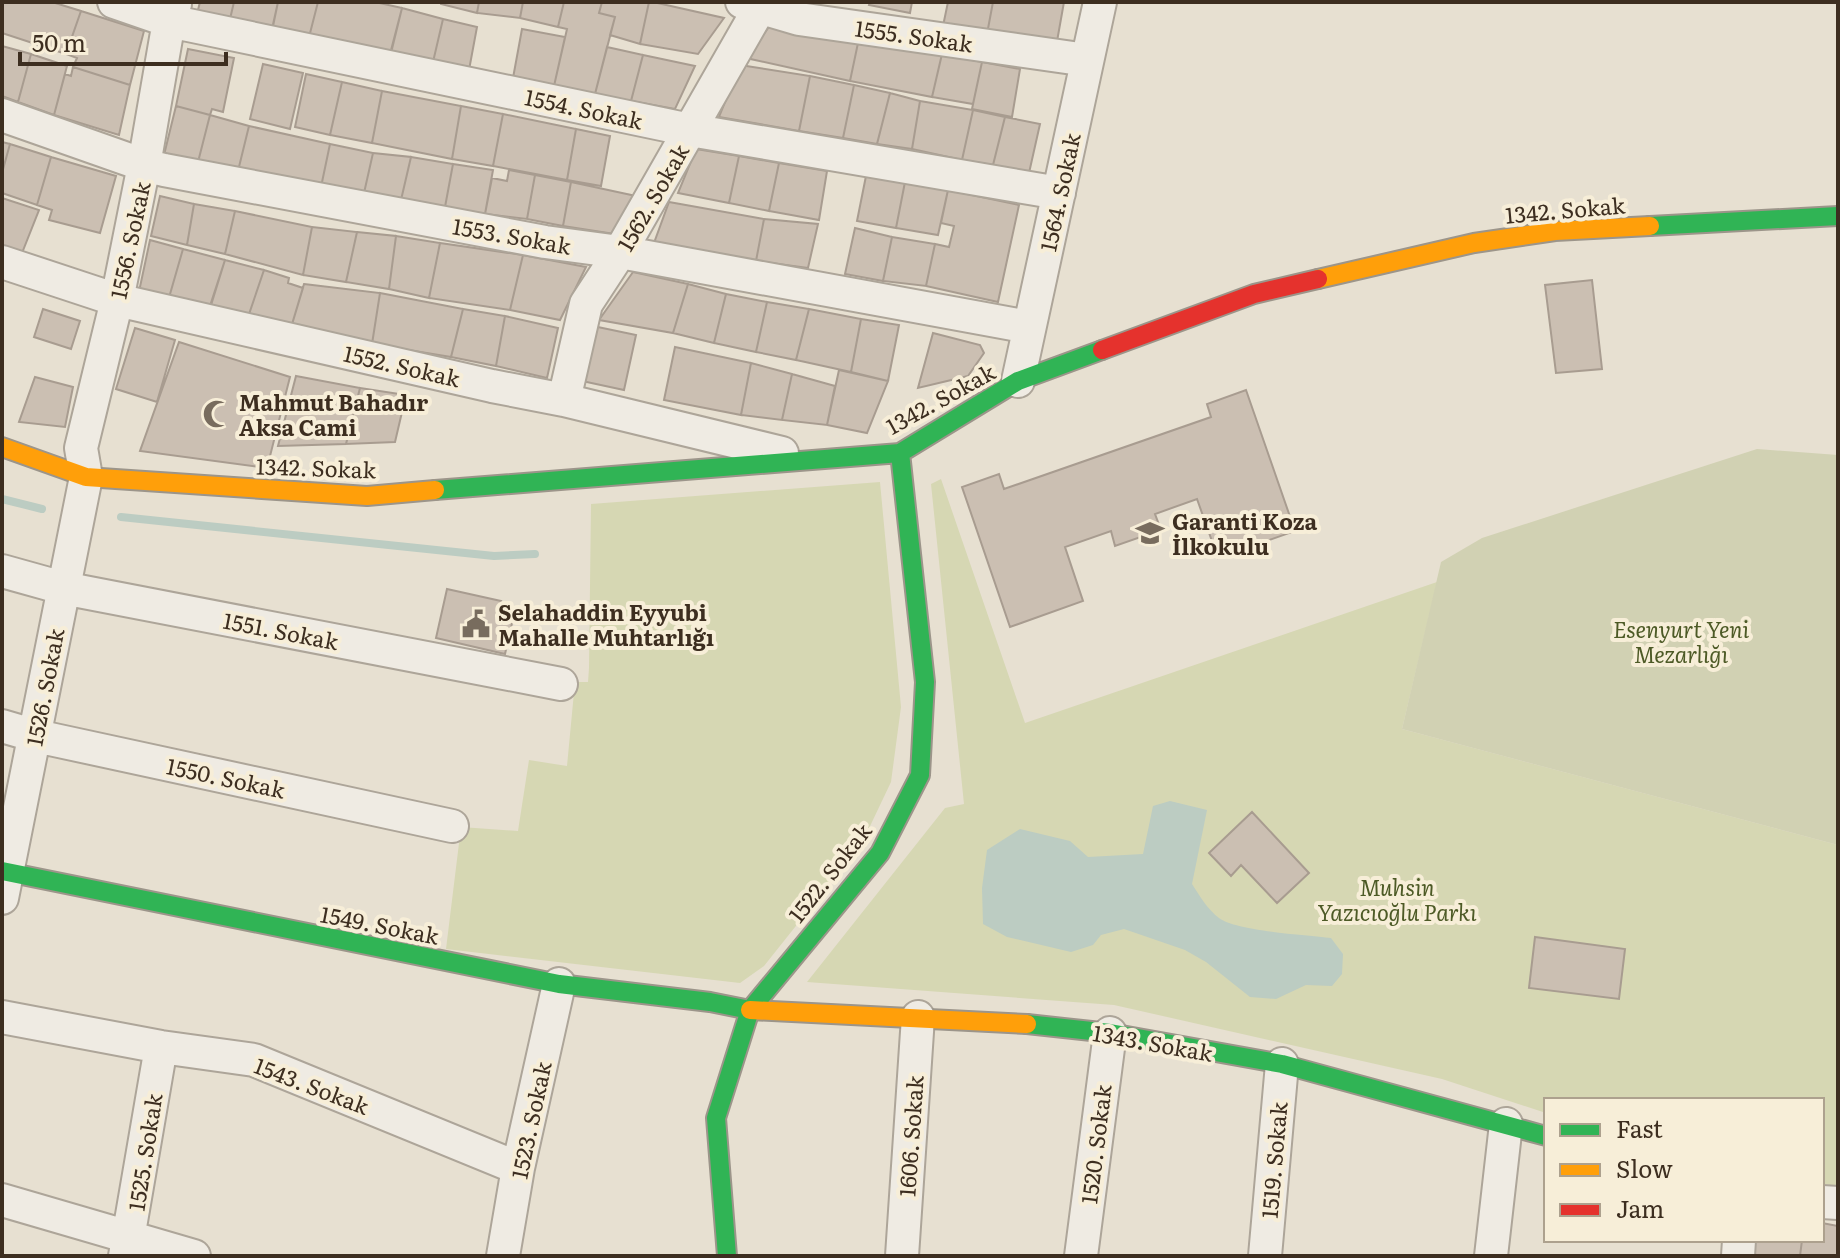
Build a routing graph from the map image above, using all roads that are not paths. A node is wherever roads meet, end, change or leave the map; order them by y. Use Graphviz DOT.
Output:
graph roads {
  1 [pos="114,2"];
  2 [pos="1100,2"];
  3 [pos="755,3"];
  4 [pos="172,12"];
  5 [pos="1087,60"];
  6 [pos="2,115"];
  7 [pos="690,130"];
  8 [pos="144,165"];
  9 [pos="1059,193"];
  10 [pos="1838,216"];
  11 [pos="620,252"];
  12 [pos="2,262"];
  13 [pos="117,300"];
  14 [pos="1029,327"];
  15 [pos="1018,381"];
  16 [pos="564,400"];
  17 [pos="2,447"];
  18 [pos="900,453"];
  19 [pos="804,459"];
  20 [pos="86,477"];
  21 [pos="2,571"];
  22 [pos="63,588"];
  23 [pos="561,684"];
  24 [pos="2,726"];
  25 [pos="36,736"];
  26 [pos="452,826"];
  27 [pos="3,880"];
  28 [pos="559,984"];
  29 [pos="750,1010"];
  30 [pos="2,1017"];
  31 [pos="918,1017"];
  32 [pos="1110,1033"];
  33 [pos="161,1047"];
  34 [pos="1282,1064"];
  35 [pos="1506,1124"];
  36 [pos="1544,1135"];
  37 [pos="518,1168"];
  38 [pos="2,1200"];
  39 [pos="127,1247"];
  40 [pos="194,1256"];
  41 [pos="503,1256"];
  42 [pos="727,1256"];
  43 [pos="902,1256"];
  44 [pos="1081,1256"];
  45 [pos="1265,1256"];
  46 [pos="1491,1256"];
  1 -- 4 [label="street, 1554. Sokak"];
  2 -- 5 [label="street, 1564. Sokak"];
  3 -- 5 [label="street, 1555. Sokak"];
  3 -- 7 [label="street, 1562. Sokak"];
  4 -- 7 [label="street, 1554. Sokak"];
  4 -- 8 [label="street, 1556. Sokak"];
  5 -- 9 [label="street, 1564. Sokak"];
  6 -- 8 [label="street, 1553. Sokak"];
  7 -- 9 [label="street, 1554. Sokak"];
  7 -- 11 [label="street, 1562. Sokak"];
  8 -- 11 [label="street, 1553. Sokak"];
  8 -- 13 [label="street, 1556. Sokak"];
  9 -- 14 [label="street, 1564. Sokak"];
  10 -- 15 [label="street, 1342. Sokak"];
  11 -- 14 [label="street, 1553. Sokak"];
  11 -- 16 [label="street, 1562. Sokak"];
  12 -- 13 [label="street, 1552. Sokak"];
  13 -- 16 [label="street, 1552. Sokak"];
  13 -- 20 [label="street, 1556. Sokak"];
  14 -- 15 [label="street, 1564. Sokak"];
  15 -- 18 [label="street, 1342. Sokak"];
  16 -- 19 [label="street, 1552. Sokak"];
  17 -- 20 [label="street, 1342. Sokak"];
  18 -- 19 [label="street, 1342. Sokak"];
  18 -- 29 [label="street, 1522. Sokak"];
  19 -- 20 [label="street, 1342. Sokak"];
  20 -- 22 [label="street, 1526. Sokak"];
  21 -- 22 [label="street, 1551. Sokak"];
  22 -- 23 [label="street, 1551. Sokak"];
  22 -- 25 [label="street, 1526. Sokak"];
  24 -- 25 [label="street, 1550. Sokak"];
  25 -- 26 [label="street, 1550. Sokak"];
  25 -- 27 [label="street, 1526. Sokak"];
  27 -- 28 [label="street, 1549. Sokak"];
  28 -- 29 [label="street, 1549. Sokak"];
  28 -- 37 [label="street, 1523. Sokak"];
  29 -- 31 [label="street, 1343. Sokak"];
  29 -- 42 [label="street, 1522. Sokak"];
  30 -- 33 [label="street, 1543. Sokak"];
  31 -- 32 [label="street, 1343. Sokak"];
  31 -- 43 [label="street, 1606. Sokak"];
  32 -- 34 [label="street, 1343. Sokak"];
  32 -- 44 [label="street, 1520. Sokak"];
  33 -- 37 [label="street, 1543. Sokak"];
  33 -- 39 [label="street, 1525. Sokak"];
  34 -- 35 [label="street, 1343. Sokak"];
  34 -- 45 [label="street, 1519. Sokak"];
  35 -- 36 [label="street, 1343. Sokak"];
  35 -- 46 [label="street"];
  37 -- 41 [label="street, 1523. Sokak"];
  38 -- 39 [label="street"];
  39 -- 40 [label="street"];
}
